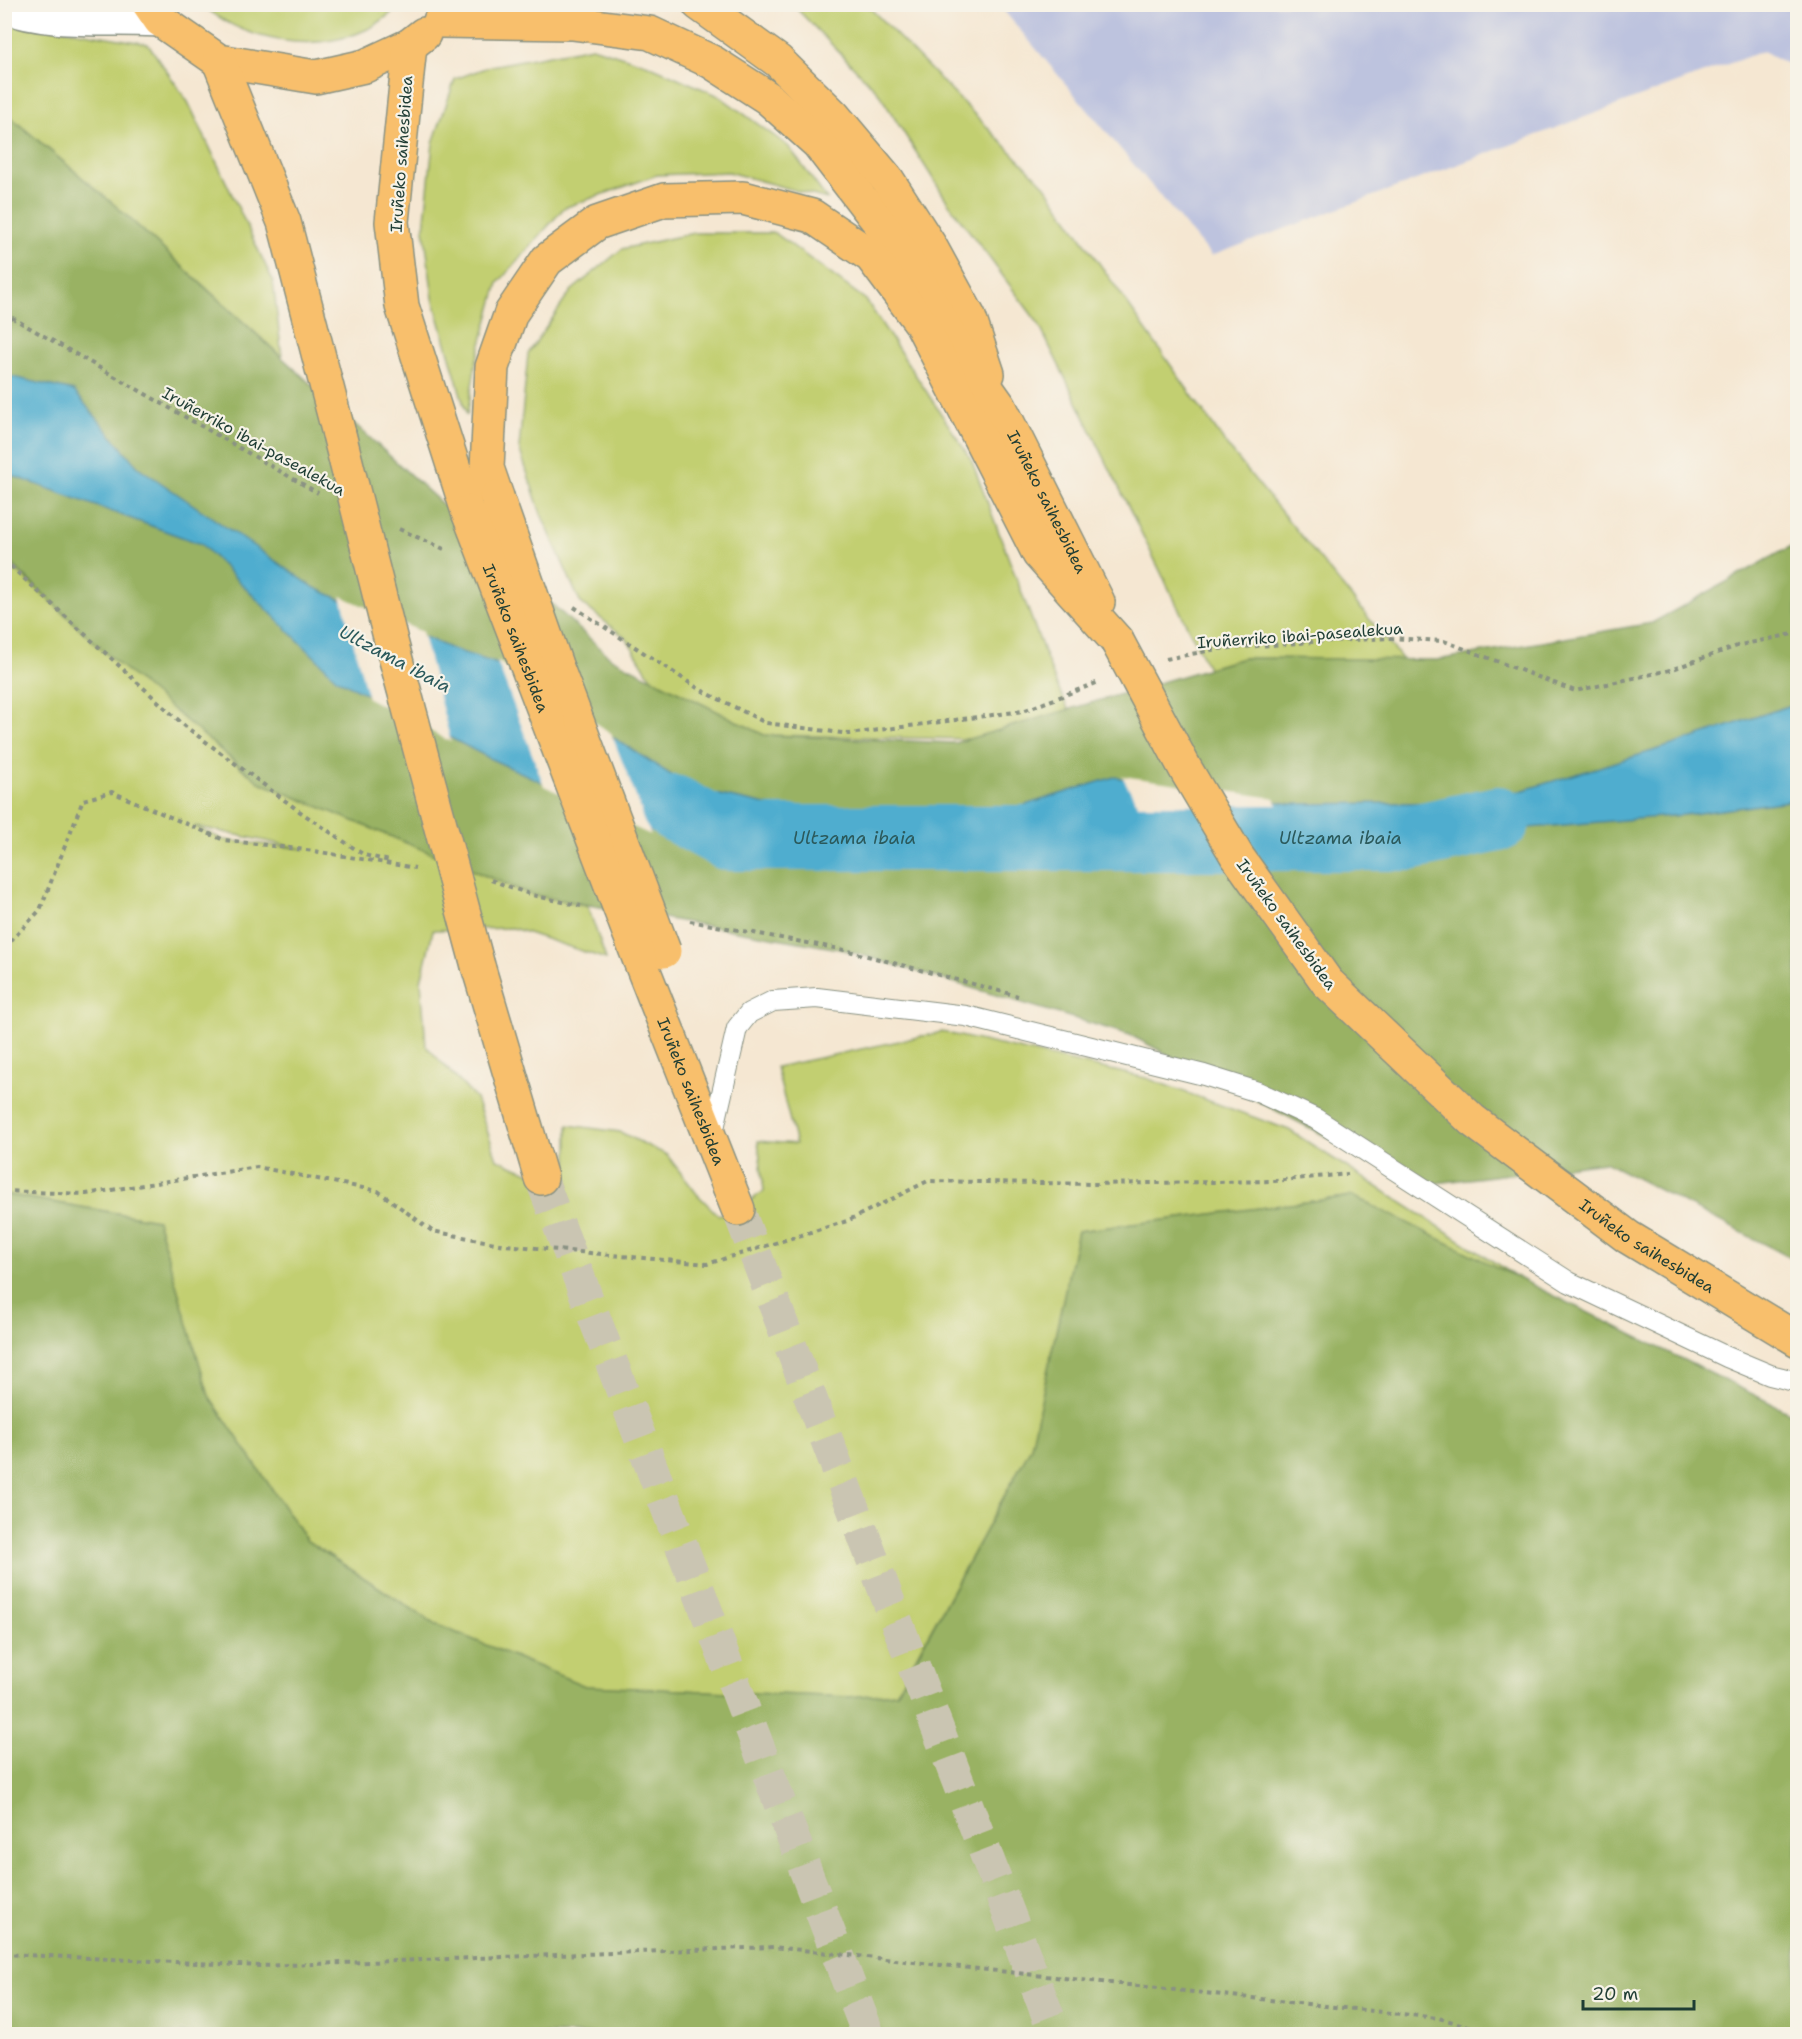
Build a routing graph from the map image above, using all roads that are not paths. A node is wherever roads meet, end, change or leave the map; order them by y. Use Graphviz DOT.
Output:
graph roads {
  1 [pos="699,4"];
  2 [pos="12,6"];
  3 [pos="154,12"];
  4 [pos="446,13"];
  5 [pos="410,45"];
  6 [pos="219,61"];
  7 [pos="1000,407"];
  8 [pos="1117,641"];
  9 [pos="652,956"];
  10 [pos="711,1143"];
  11 [pos="542,1179"];
  12 [pos="738,1209"];
  13 [pos="1797,1340"];
  14 [pos="1797,1382"];
  1 -- 7 [label="highway, Iruñeko saihesbidea"];
  2 -- 3 [label="street"];
  3 -- 6 [label="highway"];
  4 -- 5 [label="highway"];
  4 -- 7 [label="highway, Iruñeko saihesbidea"];
  5 -- 6 [label="highway"];
  5 -- 9 [label="highway, Iruñeko saihesbidea, bridge"];
  6 -- 11 [label="highway, bridge"];
  7 -- 8 [label="highway, Iruñeko saihesbidea"];
  8 -- 9 [label="highway, bridge"];
  8 -- 13 [label="highway, Iruñeko saihesbidea, bridge"];
  9 -- 10 [label="highway, Iruñeko saihesbidea"];
  10 -- 12 [label="highway, Iruñeko saihesbidea"];
  10 -- 14 [label="lane"];
}
